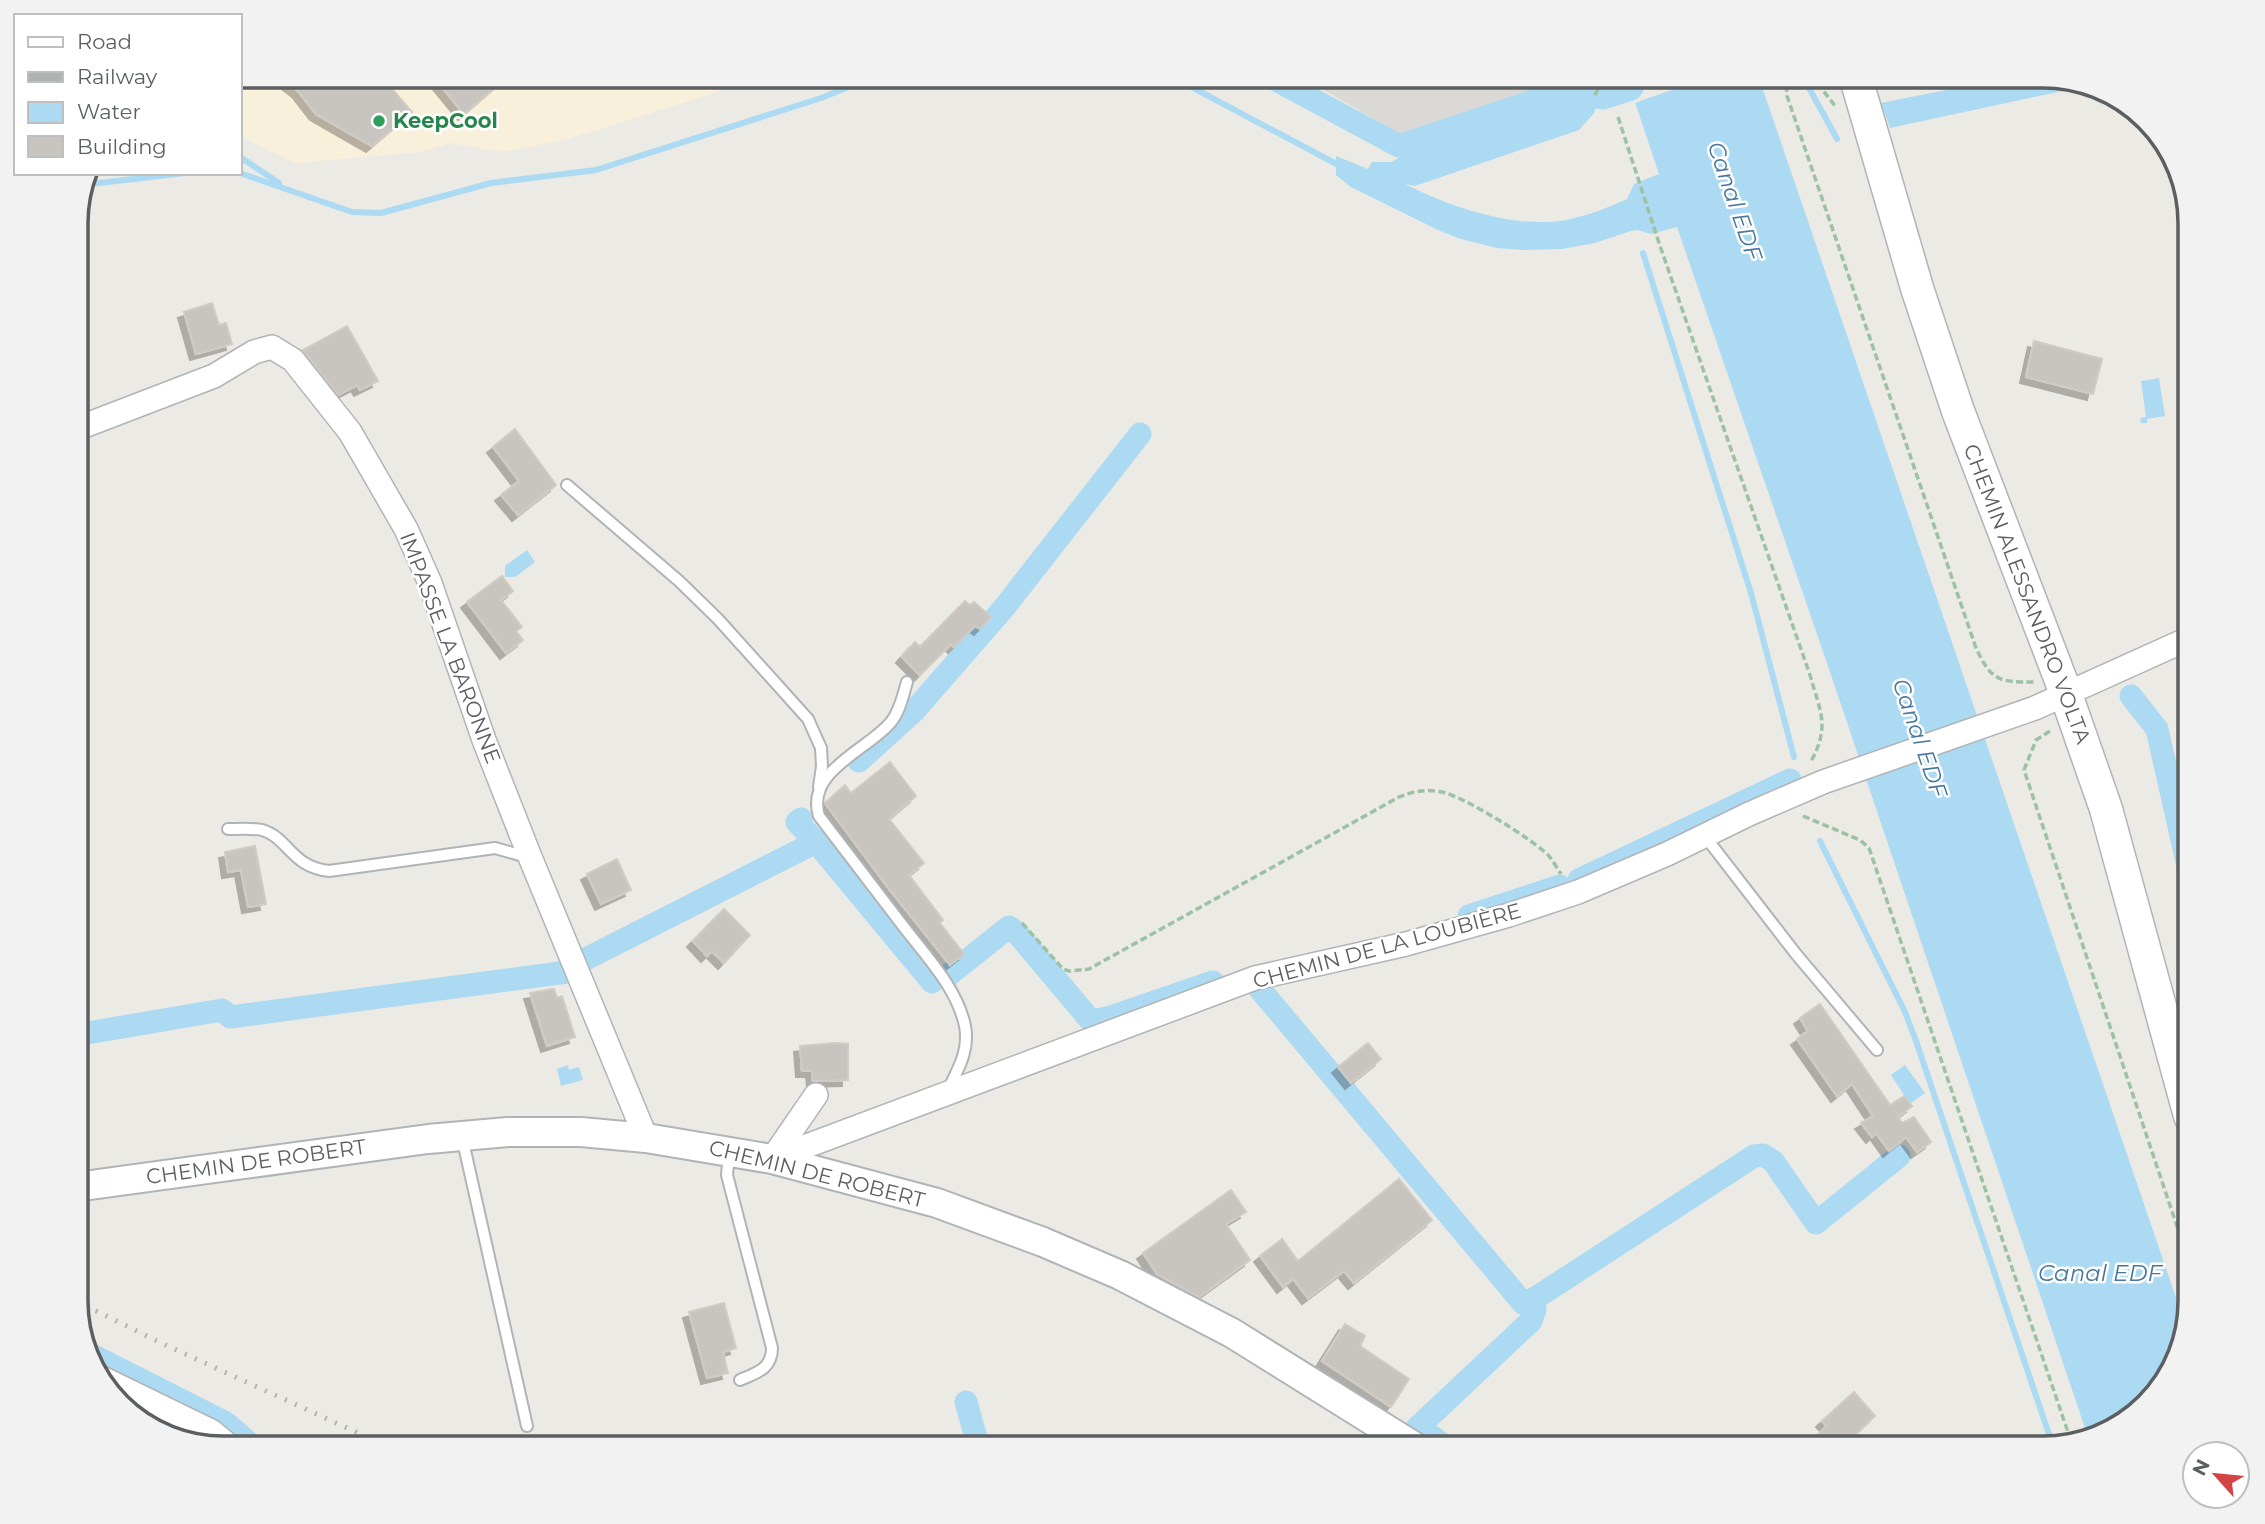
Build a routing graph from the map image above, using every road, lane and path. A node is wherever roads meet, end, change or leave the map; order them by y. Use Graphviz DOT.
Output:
graph roads {
  1 [pos="1786,88"];
  2 [pos="1859,88"];
  3 [pos="1598,89"];
  4 [pos="1595,95"];
  5 [pos="1618,117"];
  6 [pos="88,424"];
  7 [pos="567,485"];
  8 [pos="2178,644"];
  9 [pos="907,682"];
  10 [pos="2068,697"];
  11 [pos="817,797"];
  12 [pos="1784,799"];
  13 [pos="228,829"];
  14 [pos="1704,835"];
  15 [pos="530,857"];
  16 [pos="1573,894"];
  17 [pos="1022,923"];
  18 [pos="1877,1050"];
  19 [pos="2178,1072"];
  20 [pos="945,1094"];
  21 [pos="816,1095"];
  22 [pos="462,1135"];
  23 [pos="646,1138"];
  24 [pos="729,1150"];
  25 [pos="772,1159"];
  26 [pos="88,1185"];
  27 [pos="2178,1229"];
  28 [pos="740,1380"];
  29 [pos="115,1384"];
  30 [pos="527,1426"];
  31 [pos="2068,1434"];
  32 [pos="217,1436"];
  33 [pos="1397,1436"];
  1 -- 10 [label="path"];
  2 -- 10 [label="main road, CHEMIN ALESSANDRO VOLTA"];
  3 -- 4 [label="path"];
  5 -- 12 [label="path"];
  6 -- 15 [label="street, IMPASSE LA BARONNE"];
  7 -- 11 [label="lane"];
  8 -- 10 [label="street, CHEMIN DE LA LOUBIÈRE"];
  9 -- 11 [label="lane"];
  10 -- 12 [label="street, CHEMIN DE LA LOUBIÈRE"];
  10 -- 19 [label="main road, CHEMIN ALESSANDRO VOLTA"];
  10 -- 27 [label="path"];
  11 -- 20 [label="lane"];
  12 -- 14 [label="street, CHEMIN DE LA LOUBIÈRE"];
  12 -- 31 [label="path"];
  13 -- 15 [label="lane"];
  14 -- 16 [label="street, CHEMIN DE LA LOUBIÈRE"];
  14 -- 18 [label="lane"];
  15 -- 23 [label="street, IMPASSE LA BARONNE"];
  16 -- 17 [label="path"];
  16 -- 20 [label="street, CHEMIN DE LA LOUBIÈRE"];
  20 -- 25 [label="street, CHEMIN DE LA LOUBIÈRE"];
  21 -- 25 [label="street"];
  22 -- 23 [label="street, CHEMIN DE ROBERT"];
  22 -- 26 [label="street, CHEMIN DE ROBERT"];
  22 -- 30 [label="lane"];
  23 -- 24 [label="street, CHEMIN DE ROBERT"];
  24 -- 25 [label="street, CHEMIN DE ROBERT"];
  24 -- 28 [label="lane"];
  25 -- 33 [label="street, CHEMIN DE ROBERT"];
  29 -- 32 [label="street"];
}
